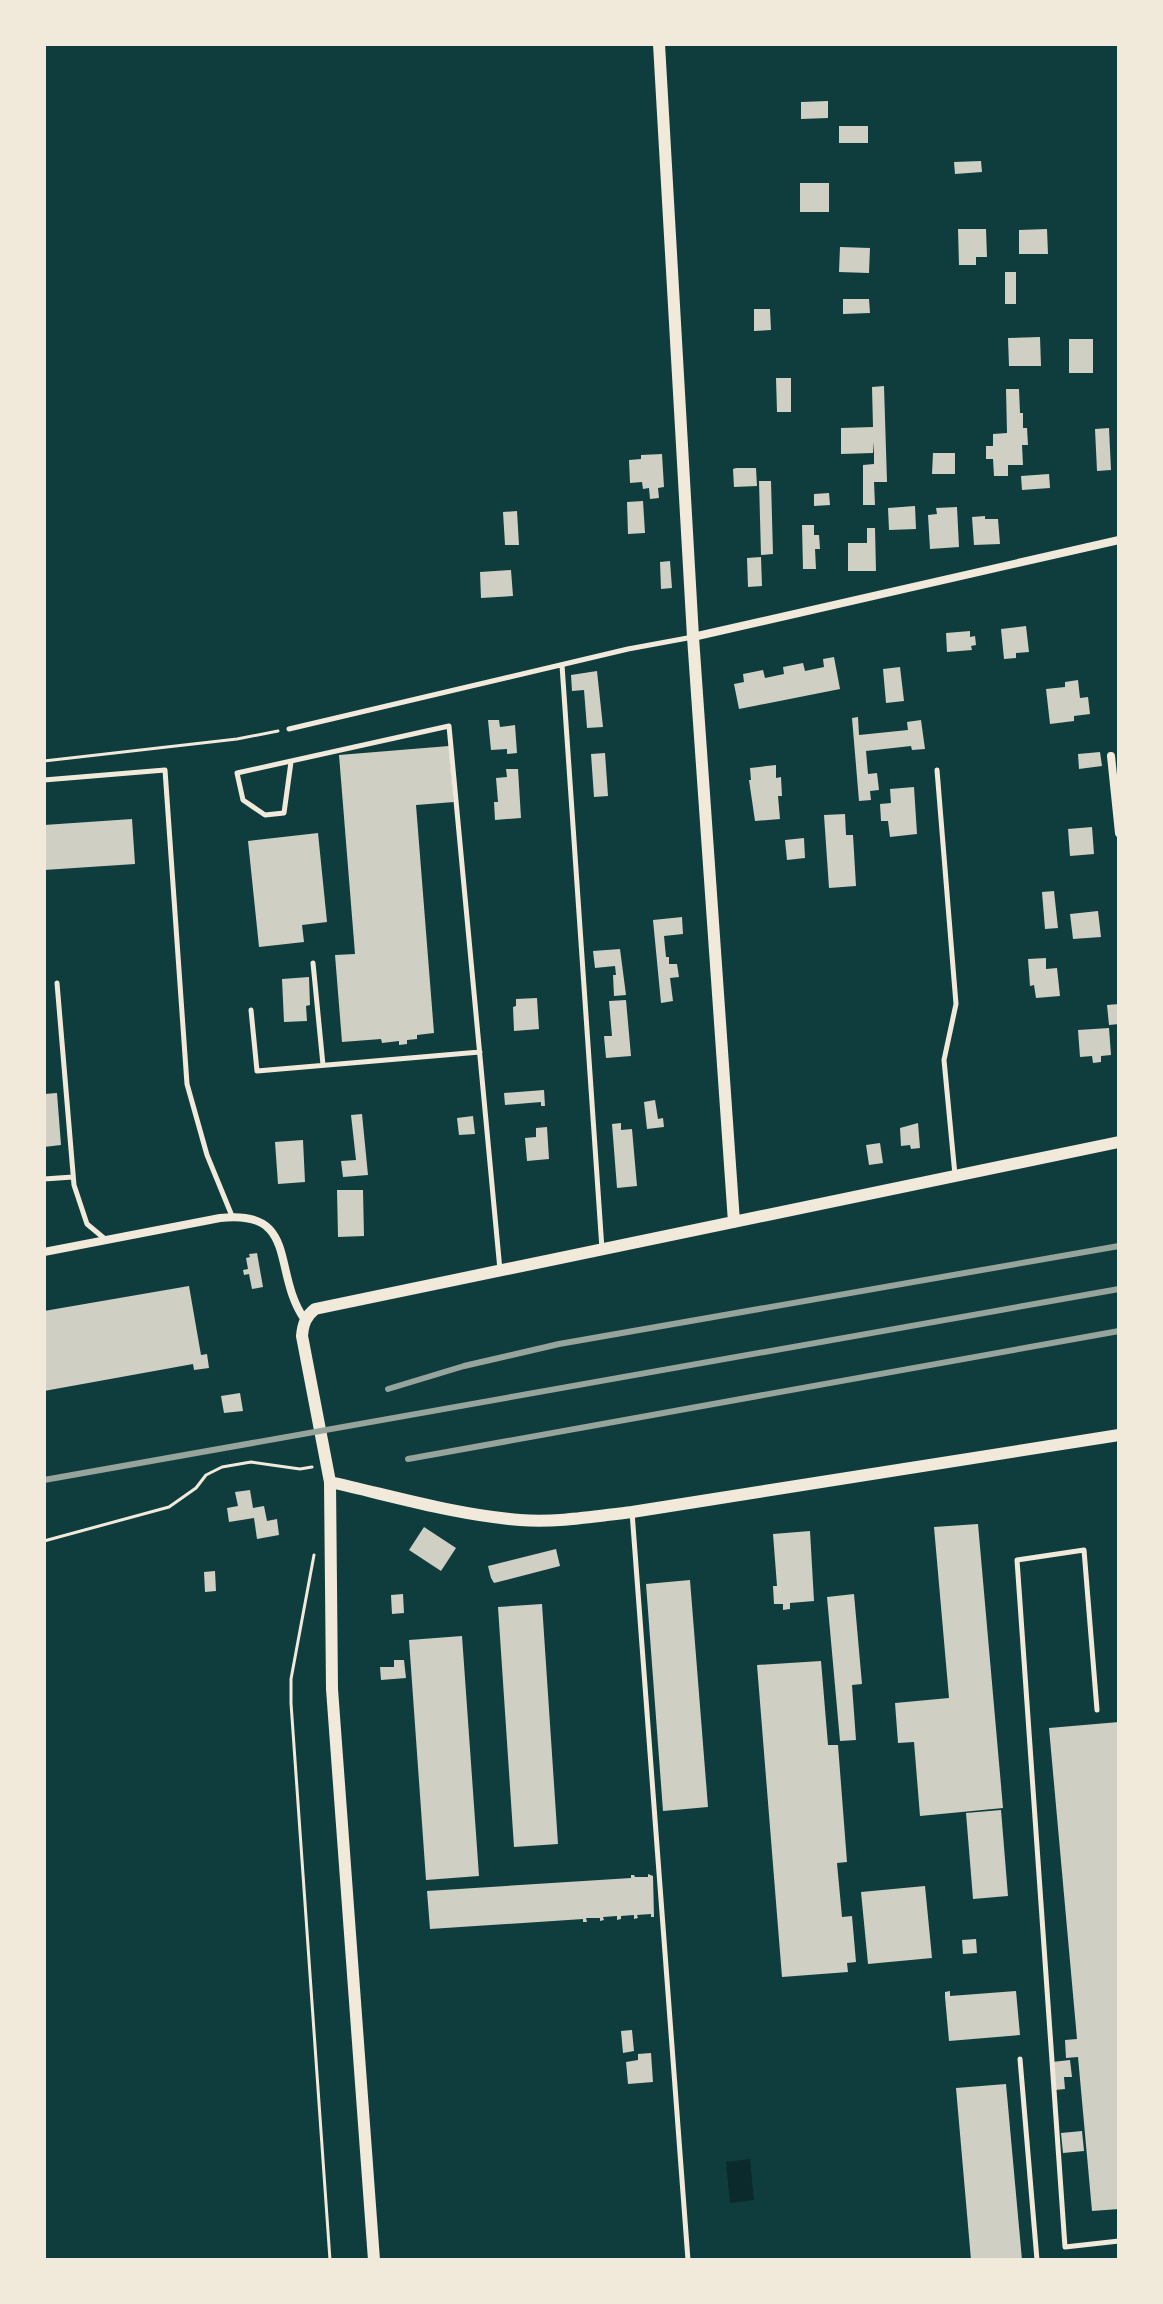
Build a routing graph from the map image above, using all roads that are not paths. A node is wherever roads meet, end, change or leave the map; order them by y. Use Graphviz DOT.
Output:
graph roads {
  1 [pos="659,44"];
  2 [pos="1119,540"];
  3 [pos="693,637"];
  4 [pos="562,665"];
  5 [pos="289,729"];
  6 [pos="1111,756"];
  7 [pos="291,762"];
  8 [pos="937,770"];
  9 [pos="44,780"];
  10 [pos="1119,833"];
  11 [pos="313,963"];
  12 [pos="57,983"];
  13 [pos="251,1010"];
  14 [pos="480,1052"];
  15 [pos="323,1065"];
  16 [pos="1119,1142"];
  17 [pos="955,1176"];
  18 [pos="73,1177"];
  19 [pos="44,1179"];
  20 [pos="232,1216"];
  21 [pos="734,1222"];
  22 [pos="106,1240"];
  23 [pos="603,1250"];
  24 [pos="44,1252"];
  25 [pos="500,1271"];
  26 [pos="305,1320"];
  27 [pos="1119,1435"];
  28 [pos="330,1482"];
  29 [pos="632,1512"];
  30 [pos="1097,1710"];
  31 [pos="1020,2059"];
  32 [pos="1119,2241"];
  33 [pos="374,2260"];
  34 [pos="688,2260"];
  35 [pos="1037,2260"];
  1 -- 3 [label="street"];
  2 -- 3 [label="street"];
  3 -- 4 [label="lane"];
  3 -- 21 [label="street"];
  4 -- 5 [label="lane"];
  4 -- 23 [label="lane"];
  6 -- 10 [label="street"];
  7 -- 7 [label="lane"];
  7 -- 14 [label="lane"];
  8 -- 17 [label="lane"];
  9 -- 20 [label="lane"];
  11 -- 15 [label="lane"];
  12 -- 18 [label="lane"];
  13 -- 15 [label="lane"];
  14 -- 15 [label="lane"];
  14 -- 25 [label="lane"];
  16 -- 17 [label="street"];
  17 -- 21 [label="street"];
  18 -- 19 [label="lane"];
  18 -- 22 [label="lane"];
  20 -- 22 [label="street"];
  20 -- 26 [label="street"];
  21 -- 23 [label="street"];
  22 -- 24 [label="street"];
  23 -- 25 [label="street"];
  25 -- 26 [label="street"];
  26 -- 28 [label="street"];
  27 -- 29 [label="street"];
  28 -- 29 [label="street"];
  28 -- 33 [label="street"];
  29 -- 34 [label="lane"];
  30 -- 32 [label="lane"];
  31 -- 35 [label="lane"];
}
